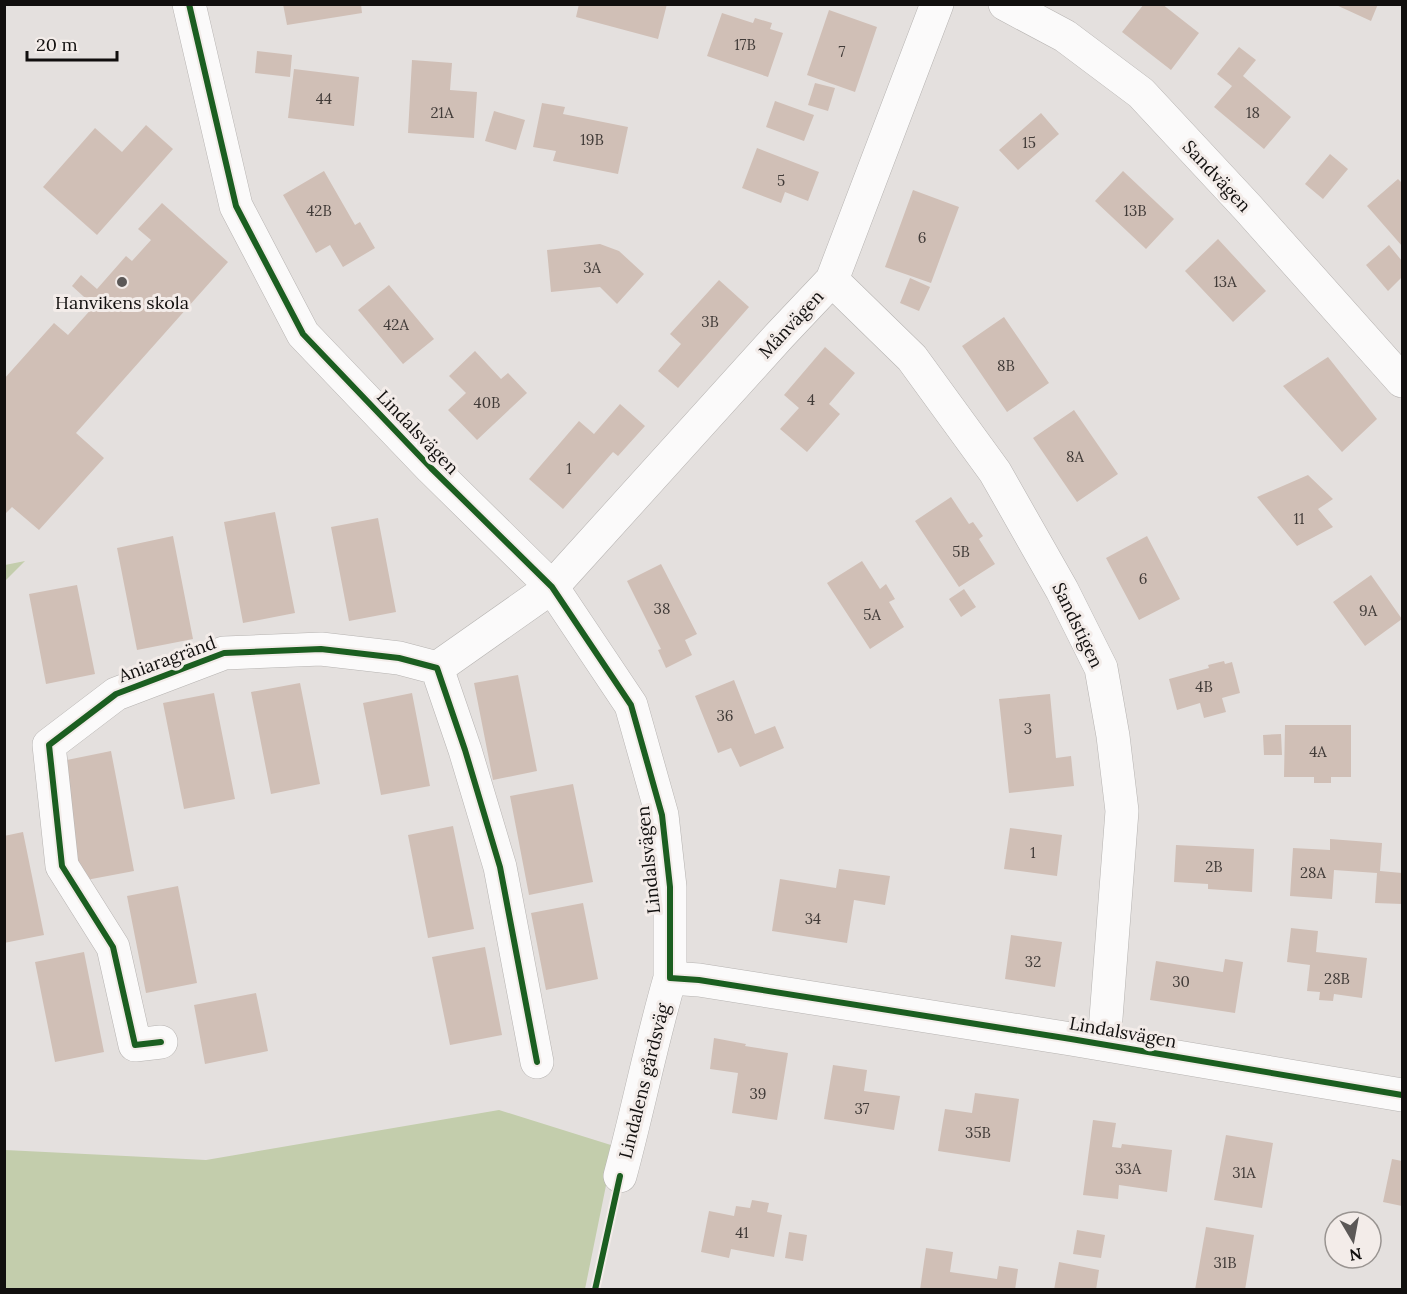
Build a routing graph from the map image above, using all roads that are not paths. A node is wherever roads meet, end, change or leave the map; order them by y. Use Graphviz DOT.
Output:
graph roads {
  1 [pos="189,4"];
  2 [pos="937,4"];
  3 [pos="1005,4"];
  4 [pos="832,280"];
  5 [pos="1402,381"];
  6 [pos="552,587"];
  7 [pos="436,668"];
  8 [pos="670,978"];
  9 [pos="148,1043"];
  10 [pos="1104,1044"];
  11 [pos="537,1062"];
  12 [pos="1402,1095"];
  13 [pos="620,1176"];
  1 -- 6 [label="street, Lindalsvägen"];
  2 -- 4 [label="street, Månvägen"];
  3 -- 5 [label="street, Sandvägen"];
  4 -- 6 [label="street, Månvägen"];
  4 -- 10 [label="street, Sandstigen"];
  6 -- 7 [label="street"];
  6 -- 8 [label="street, Lindalsvägen"];
  7 -- 9 [label="street, Aniaragränd"];
  7 -- 11 [label="street"];
  8 -- 10 [label="street, Lindalsvägen"];
  8 -- 13 [label="street, Lindalens gårdsväg"];
  10 -- 12 [label="street, Lindalsvägen"];
}
